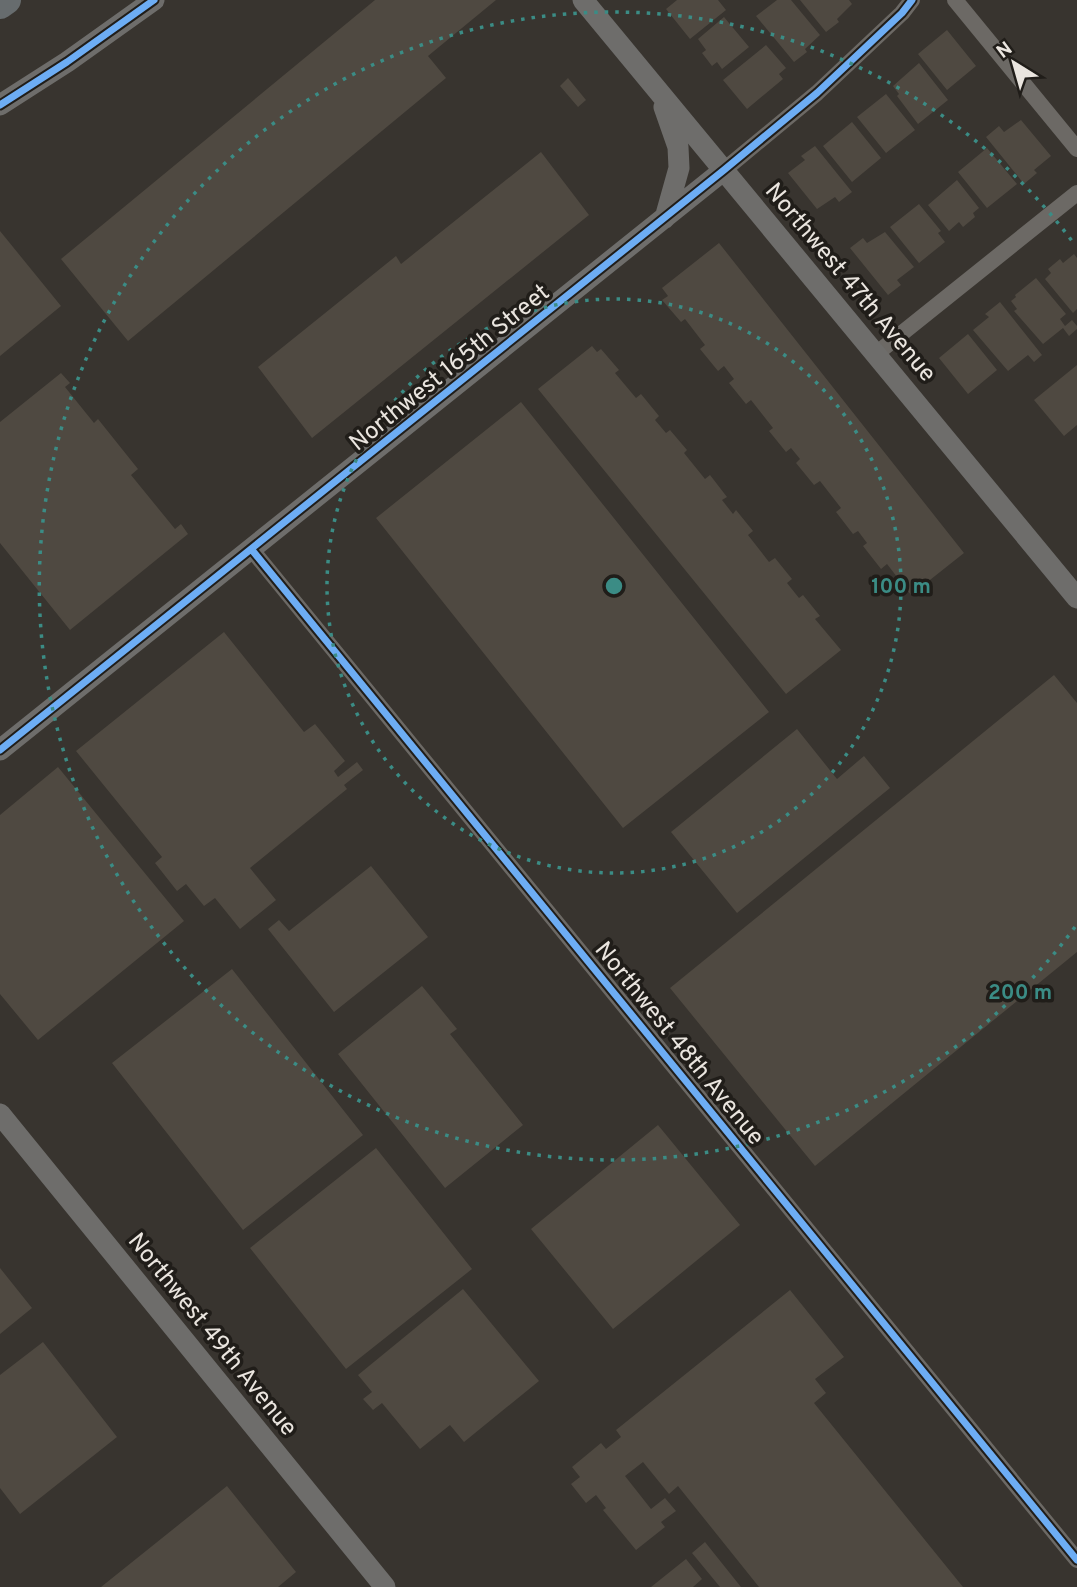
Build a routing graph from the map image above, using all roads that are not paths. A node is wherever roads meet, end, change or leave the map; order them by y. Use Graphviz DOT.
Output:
graph roads {
  1 [pos="7,0"];
  2 [pos="154,0"];
  3 [pos="583,0"];
  4 [pos="912,0"];
  5 [pos="955,0"];
  6 [pos="0,5"];
  7 [pos="659,91"];
  8 [pos="0,105"];
  9 [pos="1077,149"];
  10 [pos="724,170"];
  11 [pos="1077,193"];
  12 [pos="665,218"];
  13 [pos="876,354"];
  14 [pos="253,550"];
  15 [pos="1077,598"];
  16 [pos="0,750"];
  17 [pos="0,1114"];
  18 [pos="1077,1560"];
  19 [pos="385,1587"];
  1 -- 6 [label="highway"];
  2 -- 8 [label="street"];
  3 -- 7 [label="street, Northwest 47th Avenue"];
  4 -- 10 [label="street, Northwest 165th Street"];
  5 -- 9 [label="street"];
  7 -- 10 [label="street, Northwest 47th Avenue"];
  7 -- 12 [label="street"];
  10 -- 12 [label="street, Northwest 165th Street"];
  10 -- 13 [label="street, Northwest 47th Avenue"];
  11 -- 13 [label="street"];
  12 -- 14 [label="street, Northwest 165th Street"];
  13 -- 15 [label="street, Northwest 47th Avenue"];
  14 -- 16 [label="street, Northwest 165th Street"];
  14 -- 18 [label="street, Northwest 48th Avenue"];
  17 -- 19 [label="street, Northwest 49th Avenue"];
}
